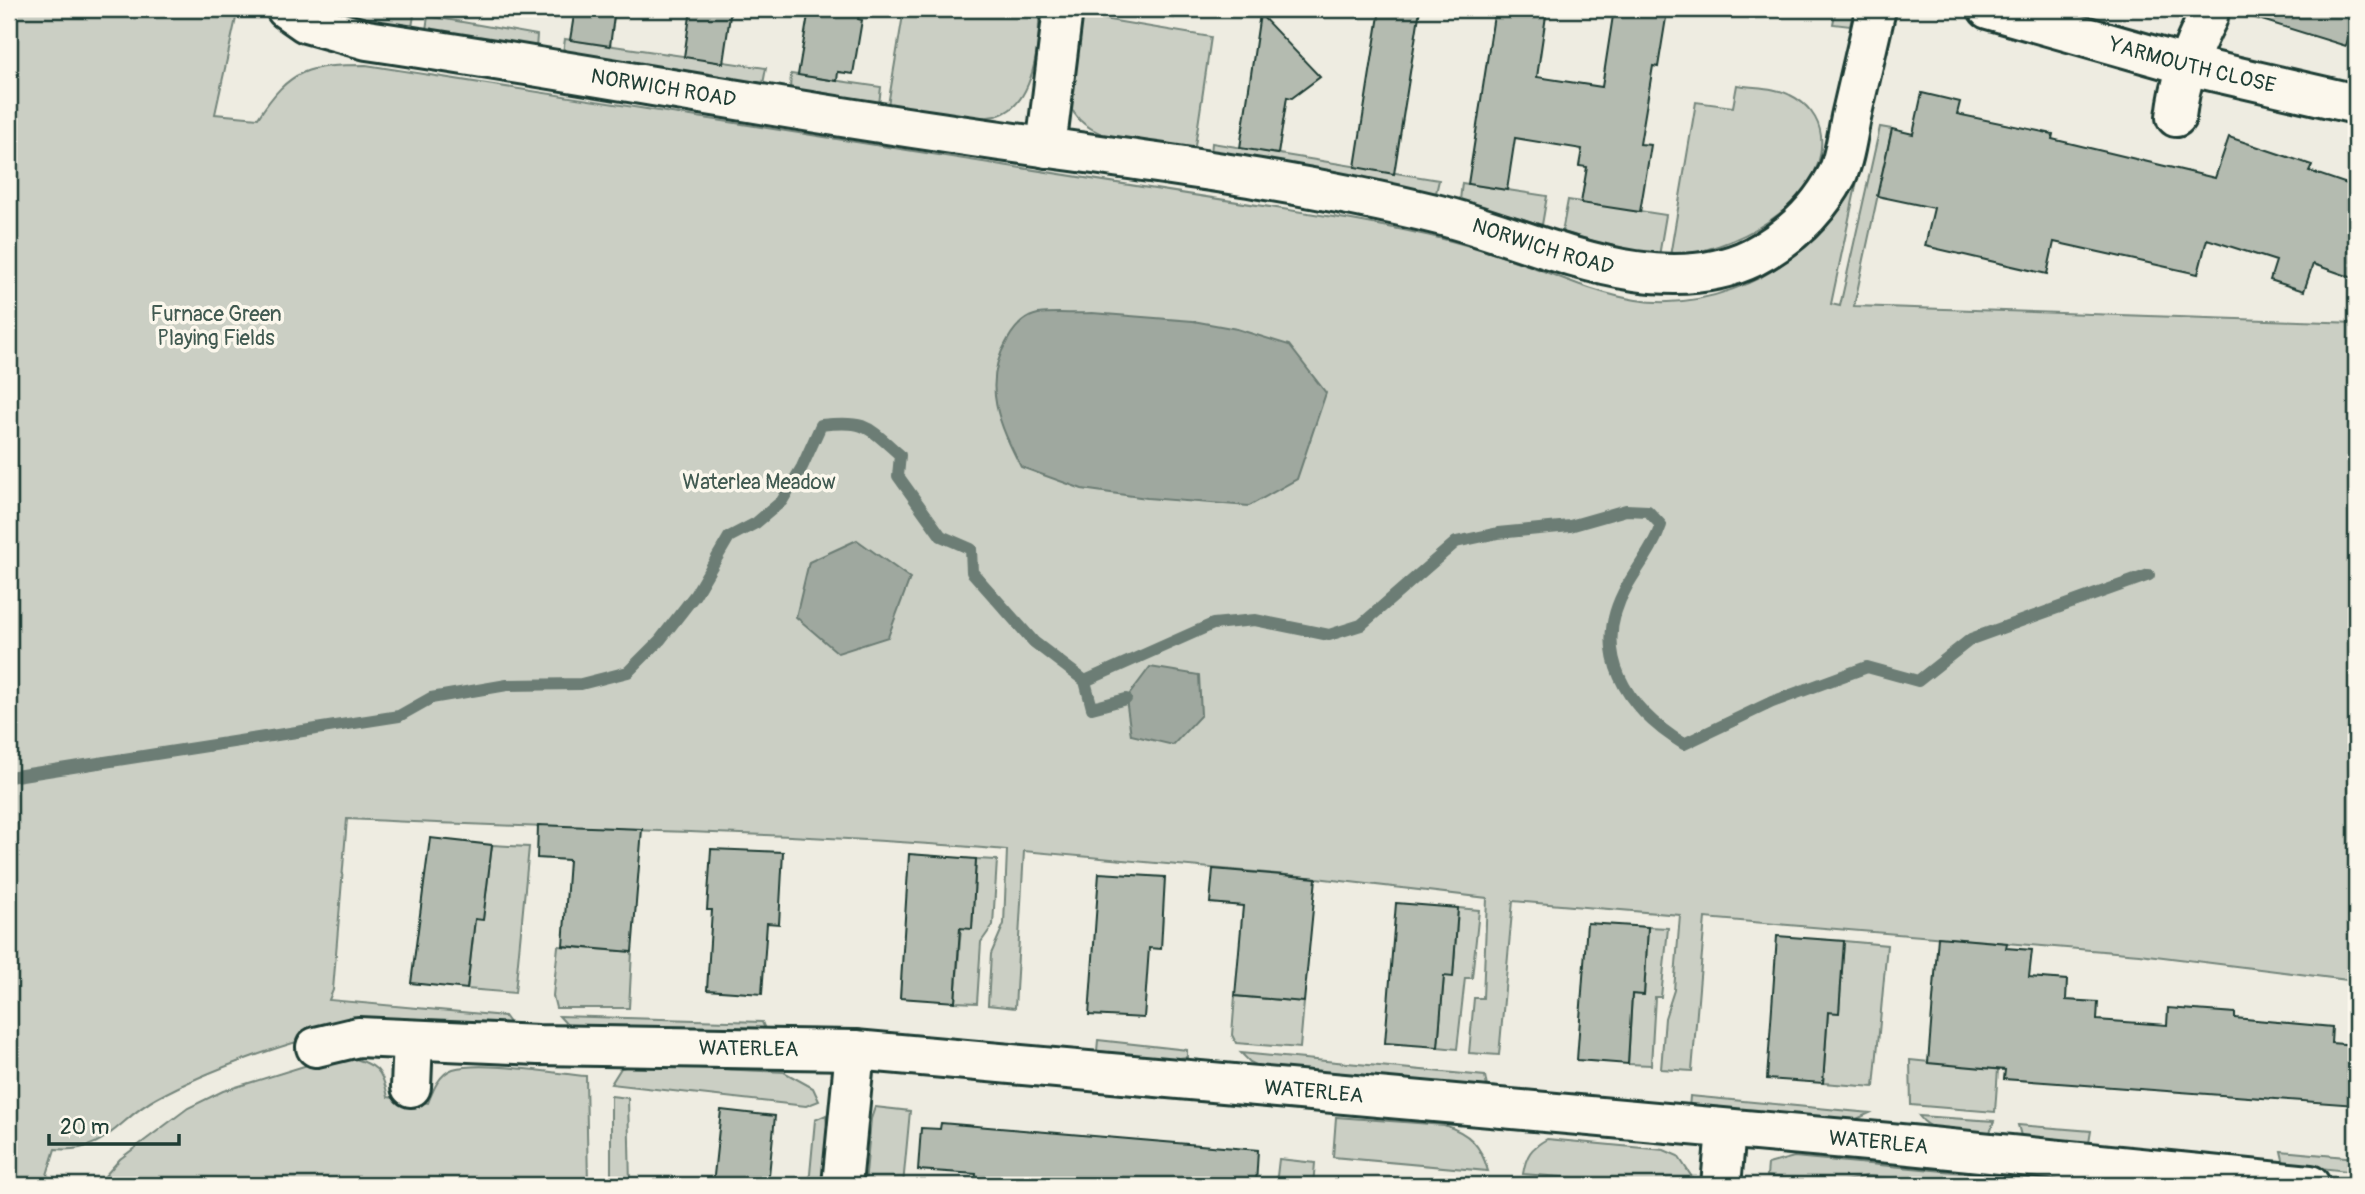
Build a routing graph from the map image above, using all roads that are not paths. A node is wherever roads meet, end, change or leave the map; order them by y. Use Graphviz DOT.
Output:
graph roads {
  1 [pos="286,9"];
  2 [pos="1063,9"];
  3 [pos="1876,9"];
  4 [pos="1988,9"];
  5 [pos="2208,17"];
  6 [pos="2186,65"];
  7 [pos="2356,104"];
  8 [pos="2176,117"];
  9 [pos="1046,148"];
  10 [pos="413,1040"];
  11 [pos="316,1047"];
  12 [pos="855,1050"];
  13 [pos="411,1087"];
  14 [pos="1726,1130"];
  15 [pos="2191,1179"];
  16 [pos="842,1185"];
  17 [pos="1721,1185"];
  18 [pos="2310,1185"];
  1 -- 9 [label="street, NORWICH ROAD"];
  2 -- 9 [label="street"];
  3 -- 9 [label="street, NORWICH ROAD"];
  4 -- 6 [label="street, YARMOUTH CLOSE"];
  5 -- 6 [label="street"];
  6 -- 7 [label="street, YARMOUTH CLOSE"];
  6 -- 8 [label="street"];
  10 -- 11 [label="street, WATERLEA"];
  10 -- 12 [label="street, WATERLEA"];
  10 -- 13 [label="street"];
  12 -- 14 [label="street, WATERLEA"];
  12 -- 16 [label="street"];
  14 -- 15 [label="street, WATERLEA"];
  14 -- 17 [label="street"];
  15 -- 18 [label="street, WATERLEA"];
}
